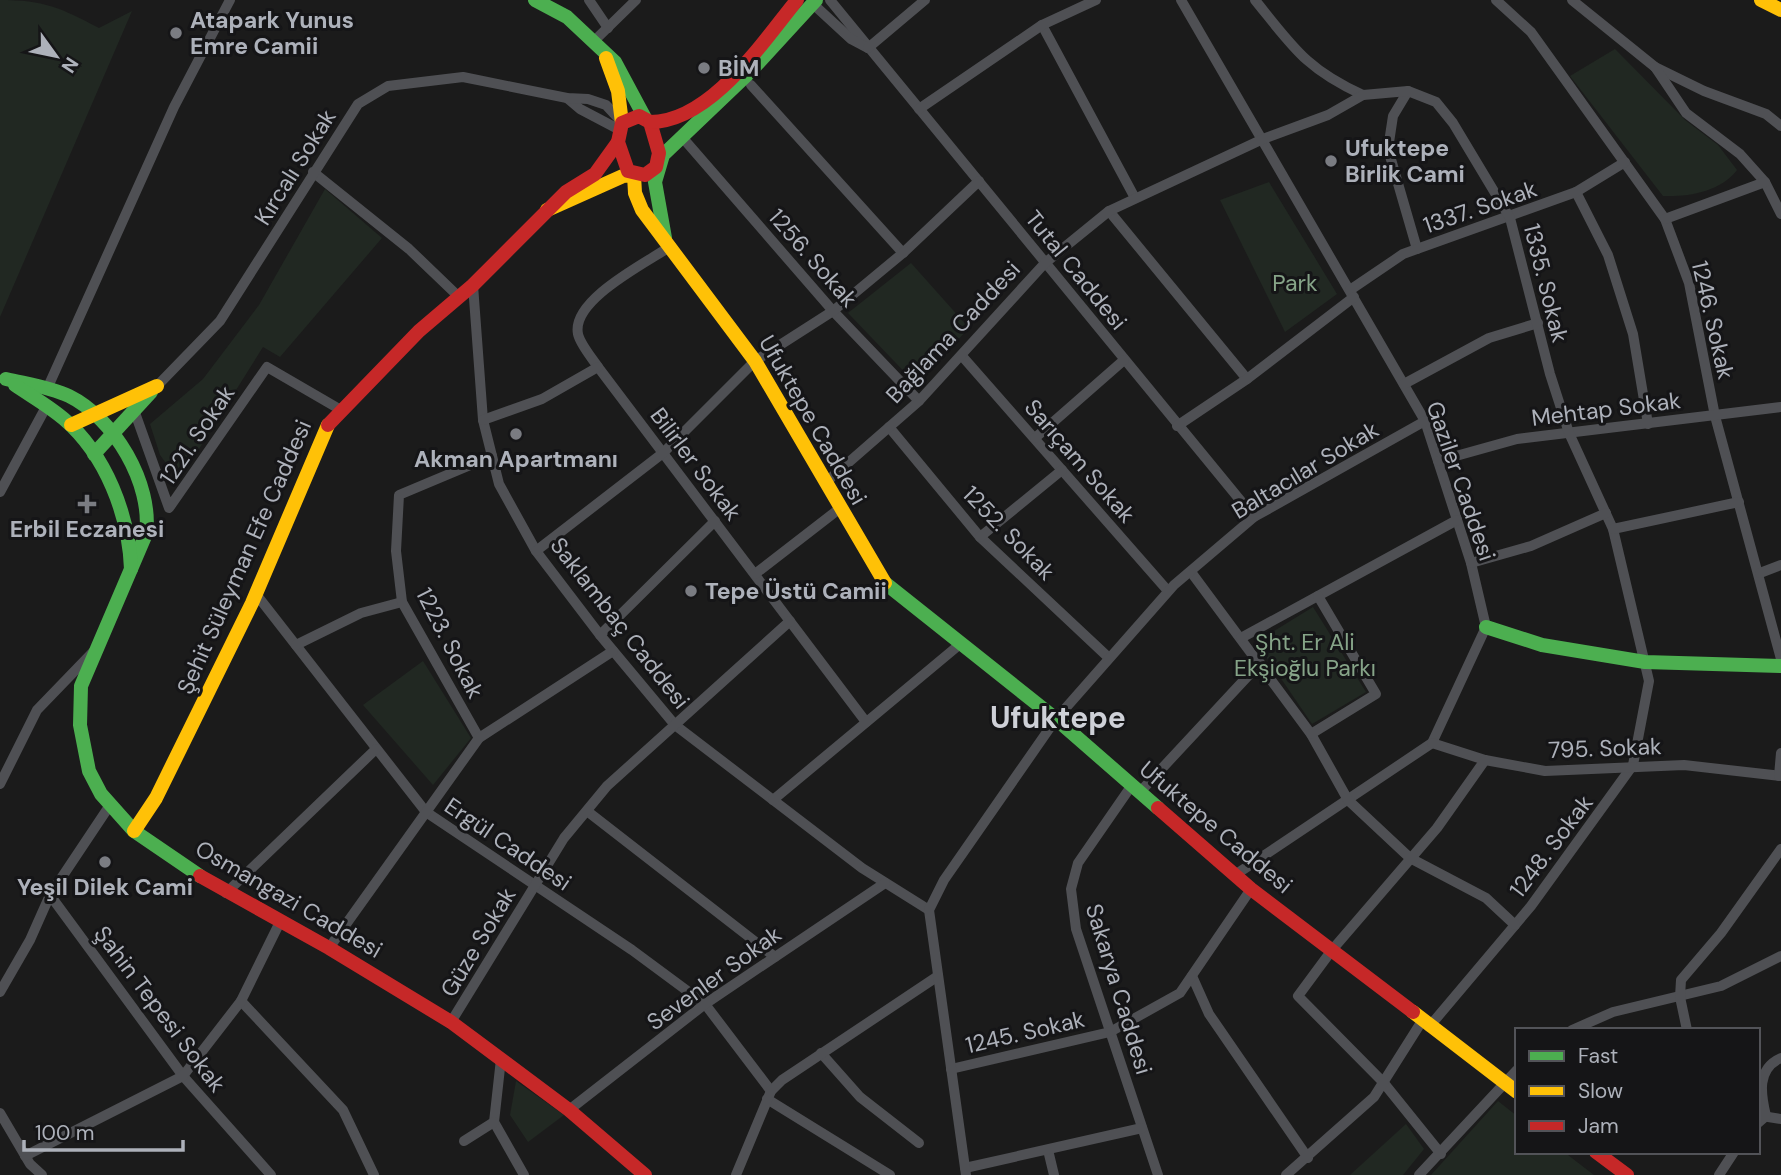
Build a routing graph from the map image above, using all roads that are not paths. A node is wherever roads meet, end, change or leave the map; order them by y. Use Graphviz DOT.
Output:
graph roads {
  1 [pos="230,0"];
  2 [pos="535,0"];
  3 [pos="590,0"];
  4 [pos="636,0"];
  5 [pos="797,0"];
  6 [pos="830,0"];
  7 [pos="925,0"];
  8 [pos="1097,0"];
  9 [pos="1181,0"];
  10 [pos="1255,0"];
  11 [pos="1496,0"];
  12 [pos="1572,0"];
  13 [pos="1761,0"];
  14 [pos="812,2"];
  15 [pos="1781,10"];
  16 [pos="1042,25"];
  17 [pos="608,27"];
  18 [pos="594,41"];
  19 [pos="868,48"];
  20 [pos="605,53"];
  21 [pos="1655,67"];
  22 [pos="751,85"];
  23 [pos="1408,91"];
  24 [pos="1363,95"];
  25 [pos="919,109"];
  26 [pos="647,120"];
  27 [pos="1781,126"];
  28 [pos="619,131"];
  29 [pos="682,137"];
  30 [pos="1263,139"];
  31 [pos="1625,162"];
  32 [pos="659,163"];
  33 [pos="313,172"];
  34 [pos="634,175"];
  35 [pos="979,181"];
  36 [pos="1765,182"];
  37 [pos="1576,192"];
  38 [pos="1135,198"];
  39 [pos="547,211"];
  40 [pos="1109,211"];
  41 [pos="1781,214"];
  42 [pos="1510,218"];
  43 [pos="1665,219"];
  44 [pos="668,242"];
  45 [pos="1417,249"];
  46 [pos="903,253"];
  47 [pos="1045,263"];
  48 [pos="473,285"];
  49 [pos="1352,293"];
  50 [pos="459,297"];
  51 [pos="834,311"];
  52 [pos="1538,323"];
  53 [pos="962,356"];
  54 [pos="1124,360"];
  55 [pos="755,361"];
  56 [pos="598,367"];
  57 [pos="3,378"];
  58 [pos="1247,379"];
  59 [pos="1404,384"];
  60 [pos="157,386"];
  61 [pos="47,389"];
  62 [pos="919,401"];
  63 [pos="46,407"];
  64 [pos="1781,407"];
  65 [pos="134,410"];
  66 [pos="341,410"];
  67 [pos="95,414"];
  68 [pos="1715,416"];
  69 [pos="483,420"];
  70 [pos="1425,421"];
  71 [pos="1648,424"];
  72 [pos="71,425"];
  73 [pos="1177,426"];
  74 [pos="889,427"];
  75 [pos="112,433"];
  76 [pos="1569,433"];
  77 [pos="1035,438"];
  78 [pos="663,453"];
  79 [pos="94,454"];
  80 [pos="492,456"];
  81 [pos="1438,461"];
  82 [pos="1062,470"];
  83 [pos="825,483"];
  84 [pos="0,492"];
  85 [pos="1739,502"];
  86 [pos="838,509"];
  87 [pos="1606,513"];
  88 [pos="1254,517"];
  89 [pos="1457,520"];
  90 [pos="715,521"];
  91 [pos="1613,529"];
  92 [pos="980,537"];
  93 [pos="537,551"];
  94 [pos="1471,563"];
  95 [pos="1781,565"];
  96 [pos="1191,572"];
  97 [pos="1760,573"];
  98 [pos="755,574"];
  99 [pos="130,577"];
  100 [pos="1168,591"];
  101 [pos="256,594"];
  102 [pos="1318,596"];
  103 [pos="402,602"];
  104 [pos="790,621"];
  105 [pos="1486,627"];
  106 [pos="600,635"];
  107 [pos="1241,638"];
  108 [pos="296,645"];
  109 [pos="959,645"];
  110 [pos="99,647"];
  111 [pos="613,651"];
  112 [pos="1110,657"];
  113 [pos="1781,659"];
  114 [pos="1645,662"];
  115 [pos="1260,663"];
  116 [pos="1781,666"];
  117 [pos="1056,719"];
  118 [pos="866,722"];
  119 [pos="675,724"];
  120 [pos="1311,734"];
  121 [pos="479,738"];
  122 [pos="1432,743"];
  123 [pos="376,748"];
  124 [pos="1781,752"];
  125 [pos="1485,760"];
  126 [pos="1633,765"];
  127 [pos="1780,776"];
  128 [pos="0,784"];
  129 [pos="1136,788"];
  130 [pos="773,800"];
  131 [pos="1348,800"];
  132 [pos="110,805"];
  133 [pos="587,811"];
  134 [pos="426,812"];
  135 [pos="134,831"];
  136 [pos="1781,849"];
  137 [pos="1410,858"];
  138 [pos="1235,875"];
  139 [pos="885,883"];
  140 [pos="535,886"];
  141 [pos="1251,889"];
  142 [pos="226,893"];
  143 [pos="50,895"];
  144 [pos="929,910"];
  145 [pos="280,922"];
  146 [pos="1515,925"];
  147 [pos="329,948"];
  148 [pos="1332,950"];
  149 [pos="1779,955"];
  150 [pos="775,957"];
  151 [pos="938,976"];
  152 [pos="1192,976"];
  153 [pos="0,992"];
  154 [pos="1680,997"];
  155 [pos="241,1001"];
  156 [pos="705,1004"];
  157 [pos="451,1022"];
  158 [pos="1426,1024"];
  159 [pos="1577,1028"];
  160 [pos="1687,1028"];
  161 [pos="1110,1032"];
  162 [pos="821,1053"];
  163 [pos="1781,1058"];
  164 [pos="501,1059"];
  165 [pos="951,1069"];
  166 [pos="183,1076"];
  167 [pos="1383,1082"];
  168 [pos="1511,1087"];
  169 [pos="1760,1087"];
  170 [pos="769,1095"];
  171 [pos="569,1110"];
  172 [pos="0,1113"];
  173 [pos="1761,1119"];
  174 [pos="1781,1119"];
  175 [pos="494,1122"];
  176 [pos="1142,1129"];
  177 [pos="464,1141"];
  178 [pos="919,1143"];
  179 [pos="1048,1150"];
  180 [pos="1441,1154"];
  181 [pos="1599,1154"];
  182 [pos="1733,1154"];
  183 [pos="26,1156"];
  184 [pos="1308,1158"];
  185 [pos="1619,1167"];
  186 [pos="966,1171"];
  187 [pos="42,1175"];
  188 [pos="271,1175"];
  189 [pos="374,1175"];
  190 [pos="524,1175"];
  191 [pos="645,1175"];
  192 [pos="736,1175"];
  193 [pos="890,1175"];
  194 [pos="1054,1175"];
  195 [pos="1158,1175"];
  196 [pos="1286,1175"];
  197 [pos="1419,1175"];
  198 [pos="1719,1175"];
  1 -- 61 [label="street"];
  2 -- 18 [label="street"];
  3 -- 17 [label="street"];
  4 -- 17 [label="street"];
  5 -- 26 [label="street"];
  6 -- 19 [label="street, Tutal Caddesi"];
  7 -- 19 [label="street"];
  8 -- 16 [label="street"];
  9 -- 30 [label="street, Gaziler Caddesi"];
  10 -- 24 [label="street"];
  11 -- 31 [label="street, 1246. Sokak"];
  12 -- 21 [label="street"];
  13 -- 15 [label="street"];
  14 -- 19 [label="street, Tutal Caddesi"];
  14 -- 29 [label="street"];
  16 -- 25 [label="street"];
  16 -- 38 [label="street"];
  17 -- 18 [label="street"];
  18 -- 20 [label="street"];
  19 -- 25 [label="street, Tutal Caddesi"];
  20 -- 26 [label="street"];
  20 -- 28 [label="street"];
  21 -- 27 [label="street"];
  21 -- 36 [label="street"];
  22 -- 46 [label="street"];
  23 -- 24 [label="street"];
  23 -- 42 [label="street, 1335. Sokak"];
  23 -- 45 [label="street"];
  24 -- 30 [label="street"];
  25 -- 35 [label="street, Tutal Caddesi"];
  26 -- 28 [label="street"];
  26 -- 32 [label="street"];
  28 -- 33 [label="street, Kırcalı Sokak"];
  28 -- 34 [label="street"];
  28 -- 39 [label="street, Şehit Süleyman Efe Caddesi"];
  29 -- 32 [label="street"];
  29 -- 51 [label="street, 1256. Sokak"];
  30 -- 38 [label="street, Bağlama Caddesi"];
  30 -- 49 [label="street, Gaziler Caddesi"];
  31 -- 37 [label="street, 1337. Sokak"];
  31 -- 43 [label="street, 1246. Sokak"];
  32 -- 34 [label="street"];
  32 -- 44 [label="street, Ufuktepe Caddesi"];
  33 -- 50 [label="street"];
  33 -- 60 [label="street, Kırcalı Sokak"];
  34 -- 39 [label="street"];
  34 -- 44 [label="street, Ufuktepe Caddesi"];
  35 -- 46 [label="street"];
  35 -- 47 [label="street, Tutal Caddesi"];
  36 -- 41 [label="street"];
  36 -- 43 [label="street"];
  37 -- 42 [label="street, 1337. Sokak"];
  37 -- 71 [label="street"];
  38 -- 40 [label="street, Bağlama Caddesi"];
  39 -- 48 [label="street, Şehit Süleyman Efe Caddesi"];
  40 -- 47 [label="street, Bağlama Caddesi"];
  40 -- 58 [label="street"];
  42 -- 45 [label="street, 1337. Sokak"];
  42 -- 52 [label="street, 1335. Sokak"];
  43 -- 68 [label="street, 1246. Sokak"];
  44 -- 55 [label="street, Ufuktepe Caddesi"];
  44 -- 56 [label="street, Bilirler Sokak"];
  45 -- 49 [label="street, 1337. Sokak"];
  46 -- 51 [label="street"];
  47 -- 53 [label="street, Bağlama Caddesi"];
  47 -- 54 [label="street, Tutal Caddesi"];
  48 -- 50 [label="street, Şehit Süleyman Efe Caddesi"];
  48 -- 69 [label="street, Saklambaç Caddesi"];
  49 -- 58 [label="street, 1337. Sokak"];
  49 -- 59 [label="street, Gaziler Caddesi"];
  50 -- 66 [label="street, Şehit Süleyman Efe Caddesi"];
  51 -- 55 [label="street"];
  51 -- 62 [label="street, 1256. Sokak"];
  52 -- 59 [label="street"];
  52 -- 76 [label="street, 1335. Sokak"];
  53 -- 62 [label="street, Bağlama Caddesi"];
  53 -- 77 [label="street, Sarıçam Sokak"];
  54 -- 73 [label="street, Tutal Caddesi"];
  54 -- 77 [label="street"];
  55 -- 78 [label="street"];
  55 -- 83 [label="street, Ufuktepe Caddesi"];
  56 -- 69 [label="street"];
  56 -- 78 [label="street, Bilirler Sokak"];
  57 -- 61 [label="street, Osmangazi Caddesi"];
  57 -- 63 [label="street"];
  58 -- 73 [label="street, 1337. Sokak"];
  59 -- 70 [label="street, Gaziler Caddesi"];
  60 -- 65 [label="street"];
  60 -- 67 [label="street"];
  61 -- 67 [label="street, Osmangazi Caddesi"];
  62 -- 74 [label="street, Bağlama Caddesi"];
  63 -- 72 [label="street"];
  63 -- 84 [label="street"];
  64 -- 68 [label="street, Mehtap Sokak"];
  65 -- 66 [label="street, 1221. Sokak"];
  65 -- 75 [label="street"];
  66 -- 101 [label="street, Şehit Süleyman Efe Caddesi"];
  67 -- 72 [label="street"];
  67 -- 75 [label="street, Osmangazi Caddesi"];
  68 -- 71 [label="street, Mehtap Sokak"];
  68 -- 85 [label="street, 1246. Sokak"];
  69 -- 80 [label="street, Saklambaç Caddesi"];
  70 -- 81 [label="street, Gaziler Caddesi"];
  70 -- 88 [label="street, Baltacılar Sokak"];
  71 -- 76 [label="street, Mehtap Sokak"];
  72 -- 79 [label="street"];
  73 -- 88 [label="street, Tutal Caddesi"];
  74 -- 83 [label="street, Bağlama Caddesi"];
  74 -- 92 [label="street, 1252. Sokak"];
  75 -- 79 [label="street"];
  75 -- 99 [label="street, Osmangazi Caddesi"];
  76 -- 81 [label="street, Mehtap Sokak"];
  76 -- 87 [label="street, 1335. Sokak"];
  77 -- 82 [label="street, Sarıçam Sokak"];
  78 -- 90 [label="street, Bilirler Sokak"];
  78 -- 93 [label="street"];
  79 -- 99 [label="street"];
  80 -- 93 [label="street, Saklambaç Caddesi"];
  80 -- 103 [label="street, 1223. Sokak"];
  81 -- 89 [label="street, Gaziler Caddesi"];
  82 -- 92 [label="street"];
  82 -- 100 [label="street, Sarıçam Sokak"];
  83 -- 86 [label="street, Ufuktepe Caddesi"];
  85 -- 91 [label="street"];
  85 -- 97 [label="street, 1246. Sokak"];
  86 -- 98 [label="street"];
  86 -- 109 [label="street, Ufuktepe Caddesi"];
  87 -- 91 [label="street, 1335. Sokak"];
  87 -- 94 [label="street"];
  88 -- 96 [label="street, Baltacılar Sokak"];
  89 -- 94 [label="street, Gaziler Caddesi"];
  89 -- 102 [label="street"];
  90 -- 98 [label="street, Bilirler Sokak"];
  90 -- 106 [label="street"];
  91 -- 114 [label="street, 1335. Sokak"];
  92 -- 112 [label="street, 1252. Sokak"];
  93 -- 106 [label="street, Saklambaç Caddesi"];
  94 -- 105 [label="street, Gaziler Caddesi"];
  95 -- 97 [label="street"];
  96 -- 100 [label="street, Baltacılar Sokak"];
  96 -- 107 [label="street"];
  97 -- 113 [label="street, 1246. Sokak"];
  98 -- 104 [label="street, Bilirler Sokak"];
  99 -- 110 [label="street, Osmangazi Caddesi"];
  100 -- 112 [label="street, Baltacılar Sokak"];
  101 -- 108 [label="street, Ergül Caddesi"];
  101 -- 135 [label="street, Şehit Süleyman Efe Caddesi"];
  102 -- 107 [label="street"];
  102 -- 120 [label="street"];
  103 -- 108 [label="street"];
  103 -- 121 [label="street, 1223. Sokak"];
  104 -- 118 [label="street, Bilirler Sokak"];
  104 -- 119 [label="street, Güze Sokak"];
  105 -- 114 [label="street"];
  105 -- 122 [label="street"];
  106 -- 111 [label="street, Saklambaç Caddesi"];
  107 -- 115 [label="street"];
  108 -- 123 [label="street, Ergül Caddesi"];
  109 -- 117 [label="street, Ufuktepe Caddesi"];
  109 -- 118 [label="street"];
  110 -- 128 [label="street"];
  110 -- 132 [label="street, Osmangazi Caddesi"];
  111 -- 119 [label="street, Saklambaç Caddesi"];
  111 -- 121 [label="street"];
  112 -- 117 [label="street, Baltacılar Sokak"];
  114 -- 116 [label="street"];
  114 -- 126 [label="street, 1248. Sokak"];
  115 -- 120 [label="street"];
  115 -- 129 [label="street, Sakarya Caddesi"];
  117 -- 129 [label="street, Ufuktepe Caddesi"];
  117 -- 144 [label="street, Baltacılar Sokak"];
  118 -- 130 [label="street"];
  119 -- 130 [label="street, Saklambaç Caddesi"];
  119 -- 133 [label="street, Güze Sokak"];
  120 -- 131 [label="street"];
  121 -- 134 [label="street"];
  122 -- 125 [label="street, 795. Sokak"];
  122 -- 131 [label="street"];
  123 -- 134 [label="street, Ergül Caddesi"];
  123 -- 142 [label="street"];
  124 -- 127 [label="street"];
  125 -- 126 [label="street, 795. Sokak"];
  125 -- 137 [label="street"];
  126 -- 127 [label="street, 795. Sokak"];
  126 -- 146 [label="street, 1248. Sokak"];
  129 -- 138 [label="street, Ufuktepe Caddesi"];
  129 -- 161 [label="street, Sakarya Caddesi"];
  130 -- 139 [label="street, Saklambaç Caddesi"];
  131 -- 137 [label="street"];
  131 -- 138 [label="street"];
  132 -- 135 [label="street, Osmangazi Caddesi"];
  132 -- 143 [label="street"];
  133 -- 140 [label="street, Güze Sokak"];
  133 -- 150 [label="street"];
  134 -- 140 [label="street, Ergül Caddesi"];
  134 -- 147 [label="street"];
  135 -- 142 [label="street, Osmangazi Caddesi"];
  136 -- 154 [label="street"];
  137 -- 146 [label="street"];
  137 -- 148 [label="street"];
  138 -- 141 [label="street, Ufuktepe Caddesi"];
  139 -- 144 [label="street, Saklambaç Caddesi"];
  139 -- 150 [label="street, Sevenler Sokak"];
  140 -- 156 [label="street, Ergül Caddesi"];
  140 -- 157 [label="street, Güze Sokak"];
  141 -- 148 [label="street, Ufuktepe Caddesi"];
  141 -- 152 [label="street, 1245. Sokak"];
  142 -- 145 [label="street, Osmangazi Caddesi"];
  143 -- 153 [label="street"];
  143 -- 166 [label="street, Şahin Tepesi Sokak"];
  144 -- 151 [label="street"];
  145 -- 147 [label="street, Osmangazi Caddesi"];
  145 -- 155 [label="street"];
  146 -- 158 [label="street, 1248. Sokak"];
  147 -- 157 [label="street, Osmangazi Caddesi"];
  148 -- 158 [label="street, Ufuktepe Caddesi"];
  148 -- 167 [label="street"];
  149 -- 154 [label="street"];
  150 -- 156 [label="street, Sevenler Sokak"];
  151 -- 162 [label="street"];
  151 -- 165 [label="street"];
  152 -- 161 [label="street, 1245. Sokak"];
  152 -- 184 [label="street"];
  154 -- 159 [label="street"];
  154 -- 160 [label="street"];
  155 -- 166 [label="street"];
  155 -- 189 [label="street"];
  156 -- 170 [label="street, Ergül Caddesi"];
  156 -- 171 [label="street, Sevenler Sokak"];
  157 -- 164 [label="street, Osmangazi Caddesi"];
  158 -- 167 [label="street, 1248. Sokak"];
  158 -- 168 [label="street, Ufuktepe Caddesi"];
  161 -- 165 [label="street, 1245. Sokak"];
  161 -- 176 [label="street, Sakarya Caddesi"];
  162 -- 170 [label="street"];
  162 -- 178 [label="street"];
  163 -- 169 [label="street"];
  164 -- 171 [label="street, Osmangazi Caddesi"];
  164 -- 175 [label="street"];
  165 -- 186 [label="street"];
  166 -- 183 [label="street"];
  166 -- 188 [label="street, Şahin Tepesi Sokak"];
  167 -- 180 [label="street"];
  167 -- 184 [label="street, 1248. Sokak"];
  168 -- 180 [label="street"];
  170 -- 192 [label="street"];
  170 -- 193 [label="street"];
  171 -- 191 [label="street, Osmangazi Caddesi"];
  172 -- 183 [label="street"];
  173 -- 174 [label="street"];
  175 -- 177 [label="street"];
  175 -- 190 [label="street"];
  176 -- 179 [label="street"];
  176 -- 195 [label="street, Sakarya Caddesi"];
  179 -- 186 [label="street"];
  179 -- 194 [label="street"];
  180 -- 197 [label="street"];
  181 -- 185 [label="street"];
  182 -- 198 [label="street"];
  183 -- 187 [label="street"];
  184 -- 196 [label="street, 1248. Sokak"];
}
